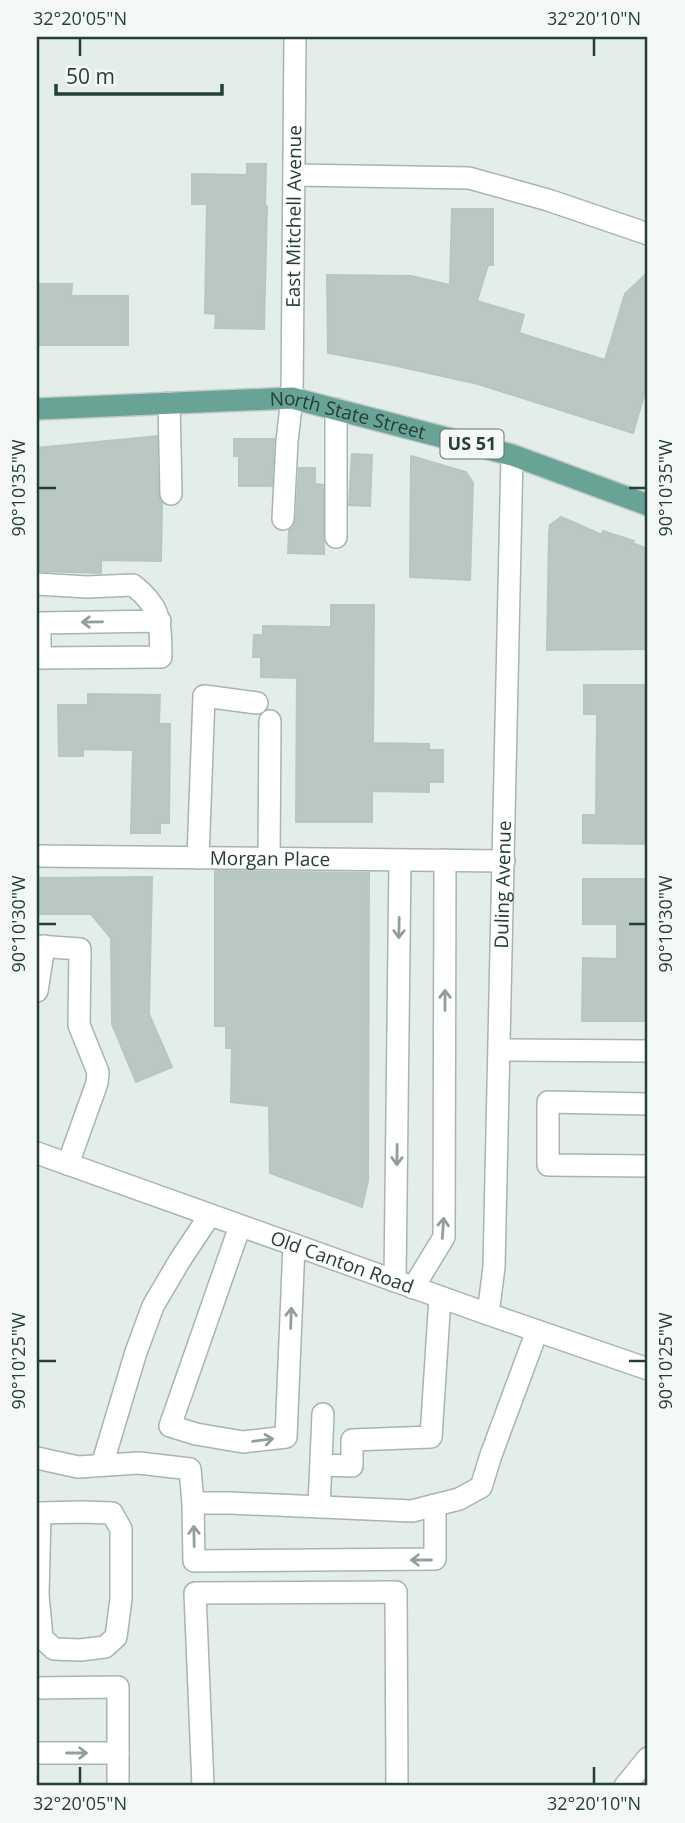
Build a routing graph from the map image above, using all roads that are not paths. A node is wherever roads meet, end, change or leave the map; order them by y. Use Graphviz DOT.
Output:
graph roads {
  1 [pos="295,37"];
  2 [pos="295,175"];
  3 [pos="648,234"];
  4 [pos="292,398"];
  5 [pos="169,403"];
  6 [pos="37,409"];
  7 [pos="336,409"];
  8 [pos="512,455"];
  9 [pos="171,494"];
  10 [pos="648,505"];
  11 [pos="282,519"];
  12 [pos="336,537"];
  13 [pos="37,584"];
  14 [pos="160,621"];
  15 [pos="257,703"];
  16 [pos="270,721"];
  17 [pos="37,856"];
  18 [pos="198,858"];
  19 [pos="269,859"];
  20 [pos="400,860"];
  21 [pos="445,860"];
  22 [pos="505,861"];
  23 [pos="41,946"];
  24 [pos="37,991"];
  25 [pos="500,1050"];
  26 [pos="648,1051"];
  27 [pos="648,1104"];
  28 [pos="37,1153"];
  29 [pos="68,1164"];
  30 [pos="648,1166"];
  31 [pos="210,1215"];
  32 [pos="240,1226"];
  33 [pos="294,1245"];
  34 [pos="404,1284"];
  35 [pos="440,1297"];
  36 [pos="488,1314"];
  37 [pos="537,1331"];
  38 [pos="648,1369"];
  39 [pos="323,1414"];
  40 [pos="196,1434"];
  41 [pos="37,1458"];
  42 [pos="102,1465"];
  43 [pos="321,1465"];
  44 [pos="190,1469"];
  45 [pos="193,1503"];
  46 [pos="435,1505"];
  47 [pos="319,1507"];
  48 [pos="38,1513"];
  49 [pos="37,1688"];
  50 [pos="37,1753"];
  51 [pos="118,1753"];
  52 [pos="648,1758"];
  53 [pos="118,1786"];
  54 [pos="203,1786"];
  55 [pos="397,1786"];
  56 [pos="625,1786"];
  1 -- 2 [label="street, East Mitchell Avenue"];
  2 -- 3 [label="street"];
  2 -- 4 [label="street, East Mitchell Avenue"];
  4 -- 5 [label="main road, North State Street / US 51"];
  4 -- 7 [label="main road, North State Street / US 51"];
  4 -- 11 [label="street, East Mitchell Avenue"];
  5 -- 6 [label="main road, North State Street / US 51"];
  5 -- 9 [label="street"];
  7 -- 8 [label="main road, North State Street / US 51"];
  7 -- 12 [label="street"];
  8 -- 10 [label="main road, North State Street / US 51"];
  8 -- 22 [label="street, Duling Avenue"];
  13 -- 14 [label="street"];
  14 -- 14 [label="street, one-way"];
  15 -- 18 [label="street"];
  16 -- 19 [label="street"];
  17 -- 18 [label="street, Morgan Place"];
  18 -- 19 [label="street, Morgan Place"];
  19 -- 20 [label="street, Morgan Place"];
  20 -- 21 [label="street, Morgan Place"];
  20 -- 34 [label="street, one-way"];
  21 -- 22 [label="street, Morgan Place"];
  34 -- 21 [label="street, one-way"];
  22 -- 25 [label="street, Duling Avenue"];
  23 -- 24 [label="street"];
  23 -- 29 [label="street"];
  25 -- 26 [label="street"];
  25 -- 36 [label="street, Duling Avenue"];
  27 -- 30 [label="street"];
  28 -- 29 [label="street, Old Canton Road"];
  29 -- 31 [label="street, Old Canton Road"];
  31 -- 32 [label="street, Old Canton Road"];
  31 -- 42 [label="street"];
  32 -- 33 [label="street, Old Canton Road"];
  32 -- 40 [label="street"];
  33 -- 34 [label="street, Old Canton Road"];
  40 -- 33 [label="street, one-way"];
  34 -- 35 [label="street, Old Canton Road"];
  35 -- 36 [label="street, Old Canton Road"];
  35 -- 43 [label="street"];
  36 -- 37 [label="street, Old Canton Road"];
  37 -- 38 [label="street, Old Canton Road"];
  37 -- 46 [label="street"];
  39 -- 43 [label="street"];
  40 -- 44 [label="street"];
  41 -- 42 [label="street"];
  42 -- 44 [label="street"];
  43 -- 47 [label="street"];
  44 -- 45 [label="street"];
  46 -- 45 [label="street, one-way"];
  45 -- 47 [label="street"];
  46 -- 47 [label="street"];
  48 -- 48 [label="street"];
  49 -- 51 [label="street"];
  50 -- 51 [label="street, one-way"];
  51 -- 53 [label="street"];
  52 -- 56 [label="street"];
  54 -- 55 [label="street"];
}
